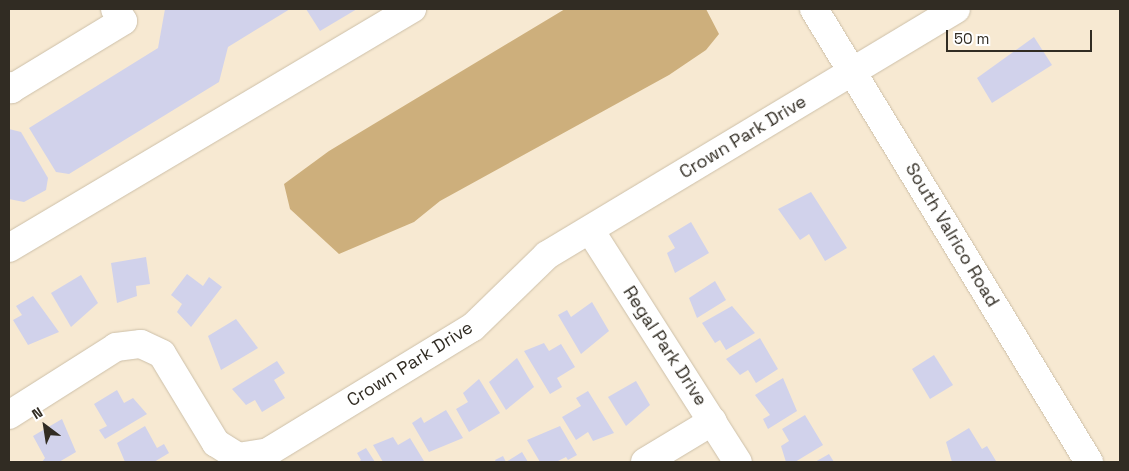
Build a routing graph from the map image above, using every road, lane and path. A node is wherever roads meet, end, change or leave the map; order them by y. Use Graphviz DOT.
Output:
graph roads {
  1 [pos="116,9"];
  2 [pos="412,9"];
  3 [pos="814,9"];
  4 [pos="956,9"];
  5 [pos="853,71"];
  6 [pos="9,86"];
  7 [pos="590,230"];
  8 [pos="9,248"];
  9 [pos="9,415"];
  10 [pos="713,421"];
  11 [pos="645,462"];
  12 [pos="738,462"];
  13 [pos="1089,462"];
  1 -- 6 [label="street"];
  2 -- 8 [label="street"];
  3 -- 5 [label="street, South Valrico Road"];
  4 -- 5 [label="street, Crown Park Drive"];
  5 -- 7 [label="street, Crown Park Drive"];
  5 -- 13 [label="street, South Valrico Road"];
  7 -- 9 [label="street, Crown Park Drive"];
  7 -- 10 [label="street, Regal Park Drive"];
  10 -- 11 [label="street"];
  10 -- 12 [label="street, Regal Park Drive"];
}
